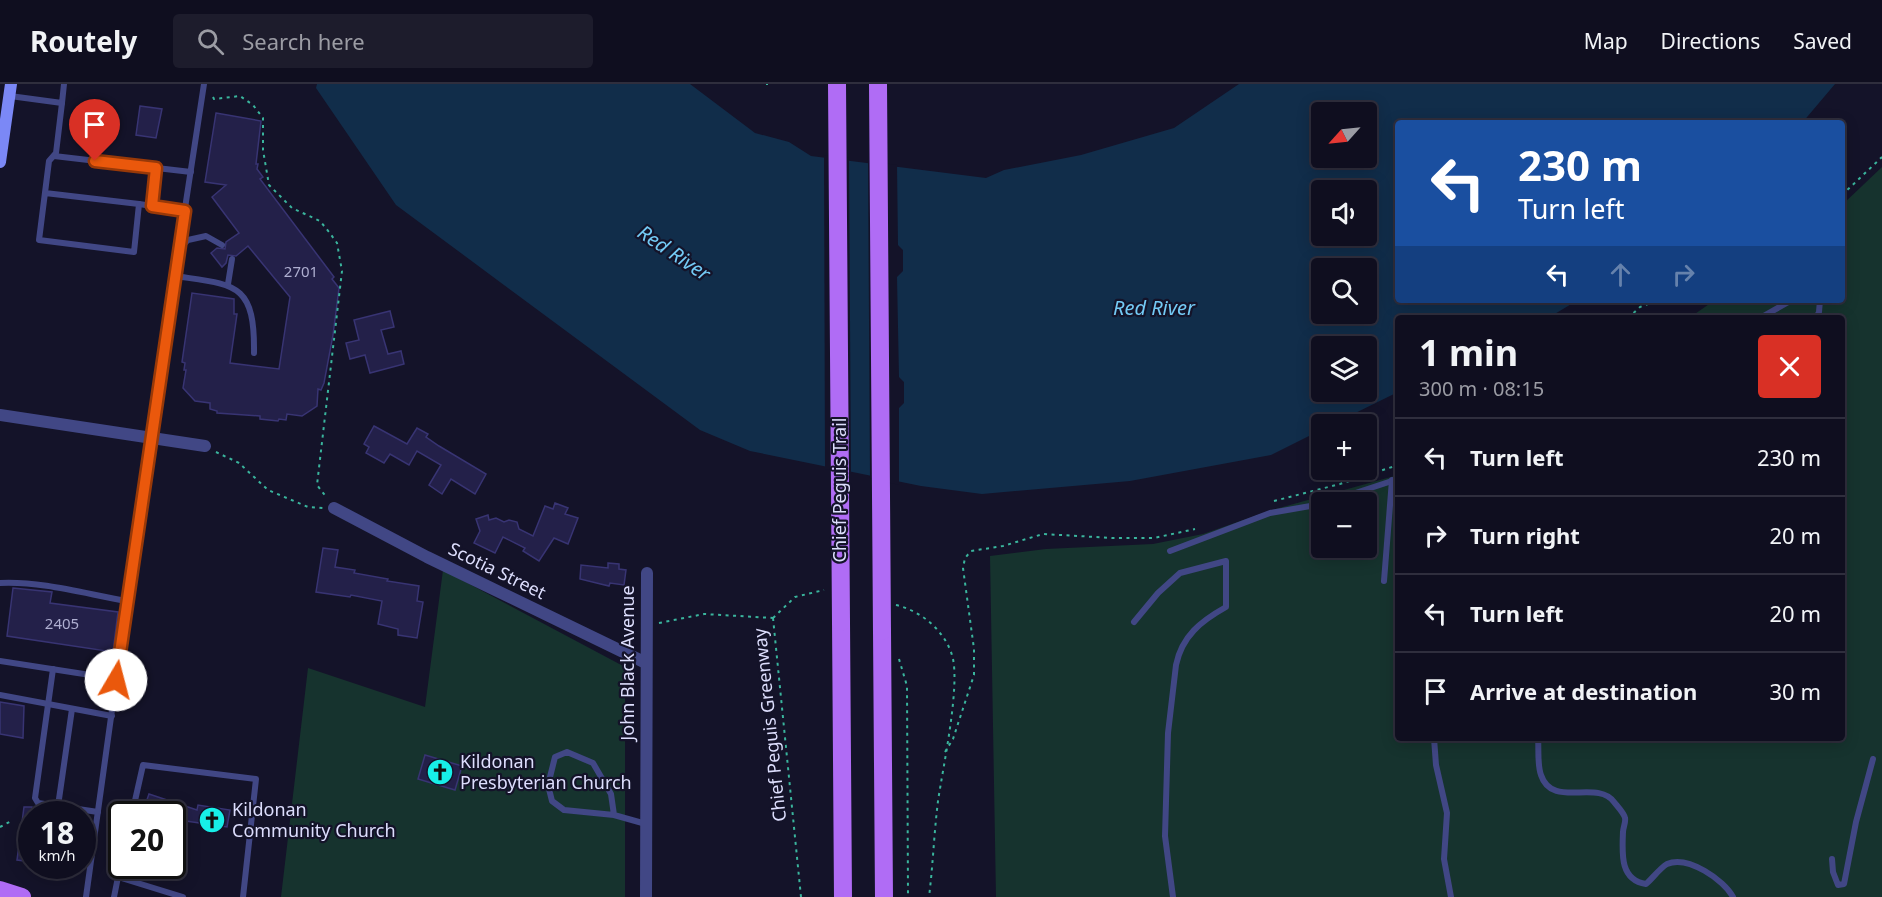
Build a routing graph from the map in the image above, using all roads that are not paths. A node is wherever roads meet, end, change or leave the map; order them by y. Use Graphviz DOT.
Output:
graph roads {
  1 [pos="64,84"];
  2 [pos="204,84"];
  3 [pos="837,84"];
  4 [pos="878,84"];
  5 [pos="11,90"];
  6 [pos="62,103"];
  7 [pos="3,119"];
  8 [pos="54,156"];
  9 [pos="0,162"];
  10 [pos="156,168"];
  11 [pos="191,172"];
  12 [pos="45,193"];
  13 [pos="139,204"];
  14 [pos="152,206"];
  15 [pos="185,211"];
  16 [pos="222,245"];
  17 [pos="179,250"];
  18 [pos="232,259"];
  19 [pos="175,276"];
  20 [pos="228,284"];
  21 [pos="1787,303"];
  22 [pos="1765,315"];
  23 [pos="254,352"];
  24 [pos="0,415"];
  25 [pos="150,437"];
  26 [pos="206,446"];
  27 [pos="1395,479"];
  28 [pos="1357,492"];
  29 [pos="1311,506"];
  30 [pos="334,508"];
  31 [pos="1170,551"];
  32 [pos="646,573"];
  33 [pos="1384,580"];
  34 [pos="0,583"];
  35 [pos="127,602"];
  36 [pos="1134,622"];
  37 [pos="0,661"];
  38 [pos="646,663"];
  39 [pos="52,669"];
  40 [pos="116,680"];
  41 [pos="0,695"];
  42 [pos="48,704"];
  43 [pos="72,708"];
  44 [pos="112,716"];
  45 [pos="1434,741"];
  46 [pos="1538,741"];
  47 [pos="1873,759"];
  48 [pos="37,801"];
  49 [pos="59,801"];
  50 [pos="135,801"];
  51 [pos="98,812"];
  52 [pos="614,815"];
  53 [pos="646,824"];
  54 [pos="1832,859"];
  55 [pos="118,879"];
  56 [pos="124,879"];
  57 [pos="0,890"];
  58 [pos="22,897"];
  59 [pos="86,897"];
  60 [pos="114,897"];
  61 [pos="183,897"];
  62 [pos="243,897"];
  63 [pos="646,897"];
  64 [pos="843,897"];
  65 [pos="884,897"];
  66 [pos="1173,897"];
  67 [pos="1451,897"];
  68 [pos="1733,897"];
  1 -- 6 [label="lane"];
  2 -- 11 [label="lane"];
  3 -- 64 [label="main road, Chief Peguis Trail, bridge"];
  4 -- 65 [label="main road, bridge"];
  5 -- 6 [label="lane"];
  5 -- 7 [label="street"];
  6 -- 8 [label="lane"];
  7 -- 9 [label="street"];
  8 -- 10 [label="lane"];
  8 -- 12 [label="lane"];
  10 -- 11 [label="lane"];
  10 -- 14 [label="lane"];
  11 -- 15 [label="lane"];
  12 -- 13 [label="lane"];
  12 -- 13 [label="lane"];
  13 -- 14 [label="lane"];
  14 -- 15 [label="lane"];
  15 -- 17 [label="lane"];
  16 -- 17 [label="lane"];
  17 -- 19 [label="lane"];
  18 -- 20 [label="lane"];
  19 -- 20 [label="lane"];
  19 -- 25 [label="lane"];
  20 -- 23 [label="lane"];
  21 -- 22 [label="lane"];
  24 -- 25 [label="street"];
  25 -- 26 [label="street"];
  25 -- 35 [label="lane"];
  27 -- 28 [label="lane"];
  27 -- 33 [label="lane"];
  29 -- 31 [label="lane"];
  30 -- 38 [label="street, Scotia Street"];
  32 -- 38 [label="street, John Black Avenue"];
  34 -- 35 [label="lane"];
  35 -- 40 [label="lane"];
  36 -- 66 [label="lane"];
  37 -- 39 [label="lane"];
  38 -- 53 [label="street, John Black Avenue"];
  39 -- 40 [label="lane"];
  39 -- 42 [label="lane"];
  40 -- 44 [label="lane"];
  41 -- 42 [label="lane"];
  42 -- 43 [label="lane"];
  42 -- 48 [label="lane"];
  43 -- 44 [label="lane"];
  43 -- 49 [label="lane"];
  44 -- 51 [label="lane"];
  45 -- 67 [label="lane"];
  46 -- 68 [label="lane"];
  47 -- 54 [label="lane"];
  50 -- 62 [label="lane"];
  51 -- 59 [label="lane"];
  52 -- 52 [label="lane"];
  52 -- 53 [label="lane"];
  53 -- 63 [label="street, John Black Avenue"];
  55 -- 60 [label="lane"];
  56 -- 61 [label="lane"];
  57 -- 58 [label="main road"];
}
